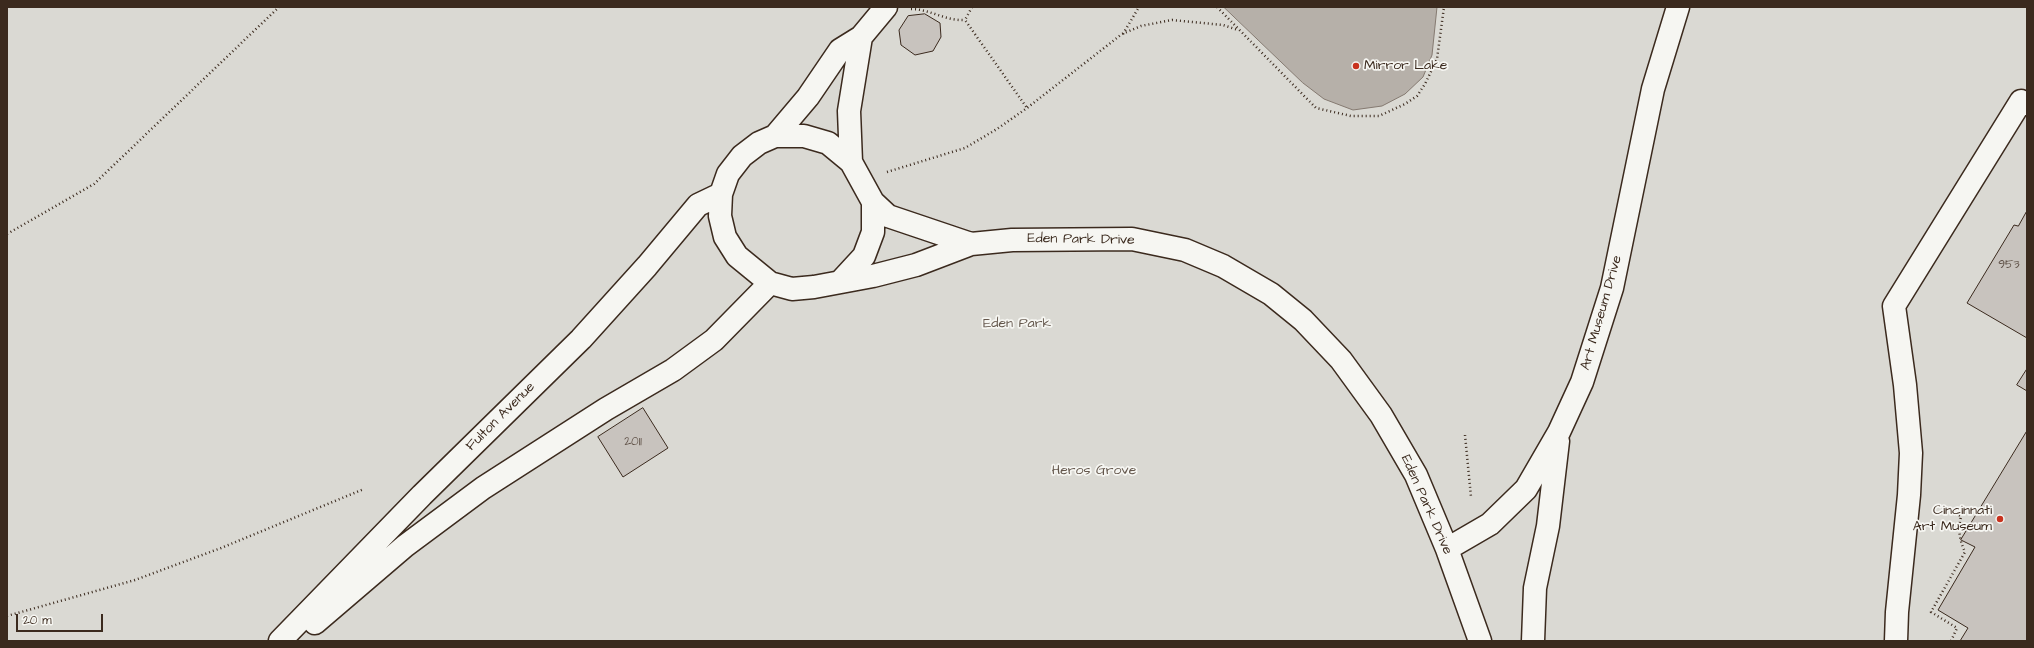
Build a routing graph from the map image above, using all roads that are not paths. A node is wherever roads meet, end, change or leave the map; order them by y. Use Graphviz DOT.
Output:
graph roads {
  1 [pos="886,7"];
  2 [pos="1678,7"];
  3 [pos="861,37"];
  4 [pos="2024,102"];
  5 [pos="775,136"];
  6 [pos="851,162"];
  7 [pos="721,194"];
  8 [pos="873,202"];
  9 [pos="971,244"];
  10 [pos="840,282"];
  11 [pos="770,283"];
  12 [pos="1559,432"];
  13 [pos="1447,549"];
  14 [pos="280,641"];
  15 [pos="294,641"];
  16 [pos="1480,641"];
  17 [pos="1533,641"];
  18 [pos="1896,641"];
  1 -- 3 [label="street, Eden Park Drive"];
  2 -- 12 [label="street, Art Museum Drive"];
  3 -- 5 [label="street, Eden Park Drive"];
  3 -- 6 [label="street, Eden Park Drive"];
  4 -- 18 [label="street"];
  5 -- 6 [label="street, Eden Park Drive"];
  5 -- 7 [label="street, Eden Park Drive"];
  6 -- 8 [label="street, Eden Park Drive"];
  7 -- 11 [label="street, Eden Park Drive"];
  7 -- 14 [label="street, Fulton Avenue"];
  8 -- 9 [label="street, Eden Park Drive"];
  8 -- 10 [label="street, Eden Park Drive"];
  9 -- 10 [label="street, Eden Park Drive"];
  9 -- 13 [label="street, Eden Park Drive"];
  10 -- 11 [label="street, Eden Park Drive"];
  11 -- 15 [label="street"];
  12 -- 13 [label="street, Art Museum Drive"];
  12 -- 17 [label="street"];
  13 -- 16 [label="street, Eden Park Drive"];
}
